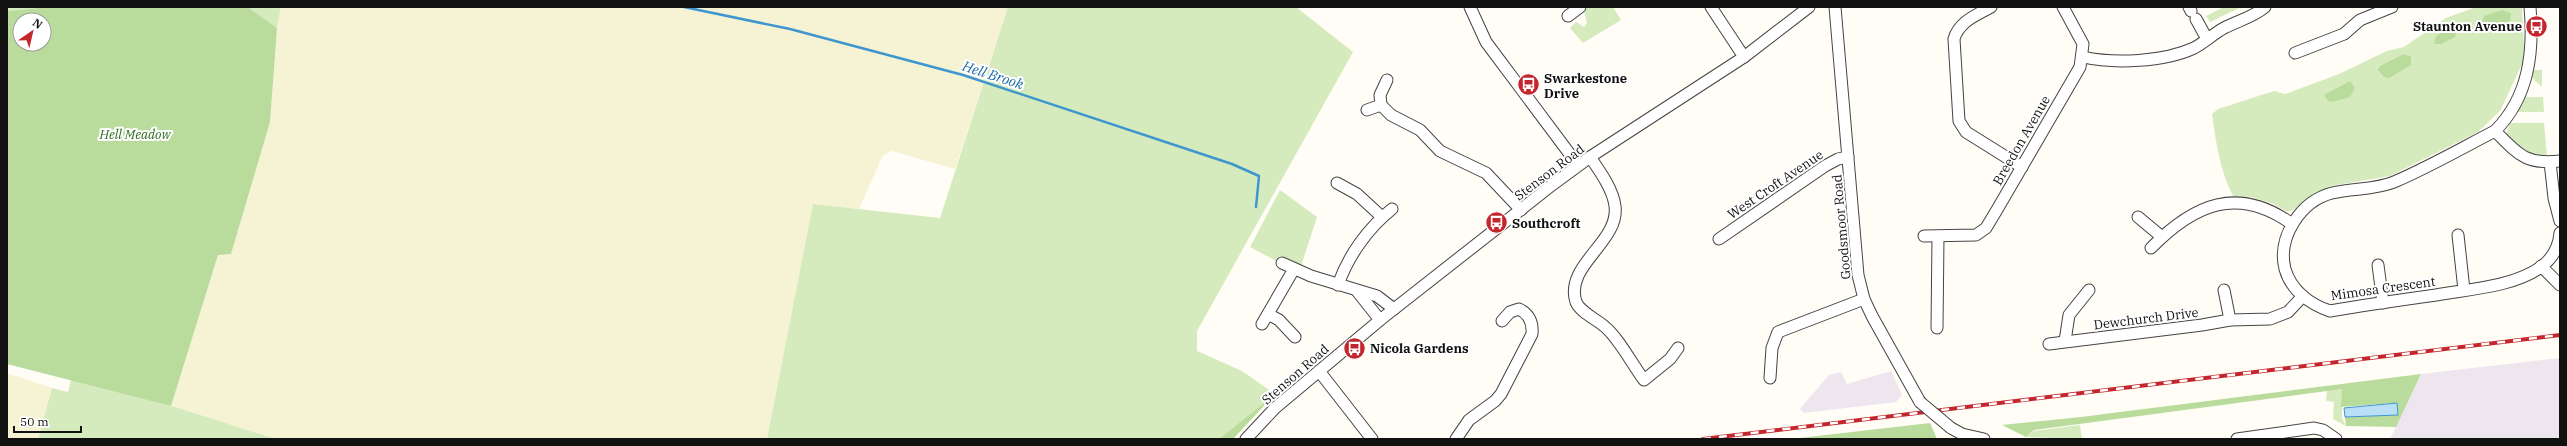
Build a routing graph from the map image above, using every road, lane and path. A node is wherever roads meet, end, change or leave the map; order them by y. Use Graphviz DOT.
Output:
graph roads {
  1 [pos="1470,7"];
  2 [pos="1580,7"];
  3 [pos="1711,7"];
  4 [pos="1809,7"];
  5 [pos="1835,7"];
  6 [pos="1991,7"];
  7 [pos="2063,7"];
  8 [pos="2264,7"];
  9 [pos="2392,7"];
  10 [pos="2530,7"];
  11 [pos="2192,12"];
  12 [pos="1568,16"];
  13 [pos="2207,39"];
  14 [pos="2295,53"];
  15 [pos="1744,57"];
  16 [pos="2083,57"];
  17 [pos="1387,80"];
  18 [pos="1381,105"];
  19 [pos="1367,110"];
  20 [pos="2495,131"];
  21 [pos="1590,157"];
  22 [pos="1848,157"];
  23 [pos="2555,161"];
  24 [pos="1578,165"];
  25 [pos="2022,168"];
  26 [pos="1337,182"];
  27 [pos="1392,209"];
  28 [pos="1521,210"];
  29 [pos="1382,217"];
  30 [pos="2138,217"];
  31 [pos="2560,221"];
  32 [pos="2292,224"];
  33 [pos="2560,233"];
  34 [pos="2458,235"];
  35 [pos="1924,236"];
  36 [pos="1938,237"];
  37 [pos="2162,237"];
  38 [pos="1719,239"];
  39 [pos="2150,248"];
  40 [pos="1282,263"];
  41 [pos="2378,265"];
  42 [pos="2542,266"];
  43 [pos="1294,269"];
  44 [pos="1338,285"];
  45 [pos="2560,285"];
  46 [pos="2089,290"];
  47 [pos="2224,290"];
  48 [pos="2464,290"];
  49 [pos="1357,291"];
  50 [pos="2303,296"];
  51 [pos="1864,299"];
  52 [pos="2383,303"];
  53 [pos="1394,308"];
  54 [pos="1268,314"];
  55 [pos="1380,320"];
  56 [pos="2230,320"];
  57 [pos="1502,321"];
  58 [pos="1262,324"];
  59 [pos="1937,328"];
  60 [pos="1295,337"];
  61 [pos="2065,341"];
  62 [pos="2049,344"];
  63 [pos="1678,348"];
  64 [pos="1318,371"];
  65 [pos="1770,378"];
  66 [pos="1246,439"];
  67 [pos="1372,439"];
  68 [pos="1457,439"];
  69 [pos="1984,439"];
  70 [pos="2237,439"];
  71 [pos="2336,439"];
  1 -- 24 [label="street"];
  2 -- 12 [label="street"];
  3 -- 15 [label="street"];
  4 -- 15 [label="street, Stenson Road"];
  5 -- 22 [label="street, Goodsmoor Road"];
  6 -- 25 [label="street"];
  7 -- 16 [label="street"];
  8 -- 13 [label="street"];
  9 -- 14 [label="street"];
  10 -- 20 [label="street"];
  11 -- 13 [label="street"];
  13 -- 16 [label="street"];
  15 -- 21 [label="street, Stenson Road"];
  16 -- 25 [label="street, Breedon Avenue"];
  17 -- 18 [label="street"];
  18 -- 19 [label="street"];
  18 -- 28 [label="street"];
  20 -- 23 [label="street"];
  20 -- 32 [label="street, Mimosa Crescent"];
  21 -- 24 [label="street, Stenson Road"];
  21 -- 63 [label="street"];
  22 -- 38 [label="street, West Croft Avenue"];
  22 -- 51 [label="street, Goodsmoor Road"];
  23 -- 31 [label="street"];
  24 -- 28 [label="street, Stenson Road"];
  25 -- 36 [label="street, Breedon Avenue"];
  26 -- 29 [label="street"];
  27 -- 29 [label="street"];
  28 -- 53 [label="street, Stenson Road"];
  29 -- 44 [label="street"];
  30 -- 37 [label="street"];
  32 -- 37 [label="street"];
  32 -- 50 [label="street, Mimosa Crescent"];
  33 -- 42 [label="street, Mimosa Crescent"];
  34 -- 48 [label="street"];
  35 -- 36 [label="street, Breedon Avenue"];
  36 -- 59 [label="street"];
  37 -- 39 [label="street"];
  40 -- 43 [label="street"];
  41 -- 52 [label="street"];
  42 -- 45 [label="street"];
  42 -- 48 [label="street, Mimosa Crescent"];
  43 -- 44 [label="street"];
  43 -- 54 [label="street"];
  44 -- 49 [label="street"];
  46 -- 61 [label="street, Dewchurch Drive"];
  47 -- 56 [label="street"];
  48 -- 52 [label="street, Mimosa Crescent"];
  49 -- 53 [label="street"];
  49 -- 55 [label="street"];
  50 -- 52 [label="street, Mimosa Crescent"];
  50 -- 56 [label="street, Dewchurch Drive"];
  51 -- 65 [label="street"];
  51 -- 69 [label="street, Goodsmoor Road, bridge"];
  53 -- 55 [label="street, Stenson Road"];
  54 -- 58 [label="street"];
  54 -- 60 [label="street"];
  55 -- 64 [label="street, Stenson Road"];
  56 -- 61 [label="street, Dewchurch Drive"];
  57 -- 68 [label="street"];
  61 -- 62 [label="street, Dewchurch Drive"];
  64 -- 66 [label="street, Stenson Road"];
  64 -- 67 [label="street"];
  70 -- 71 [label="street"];
}
